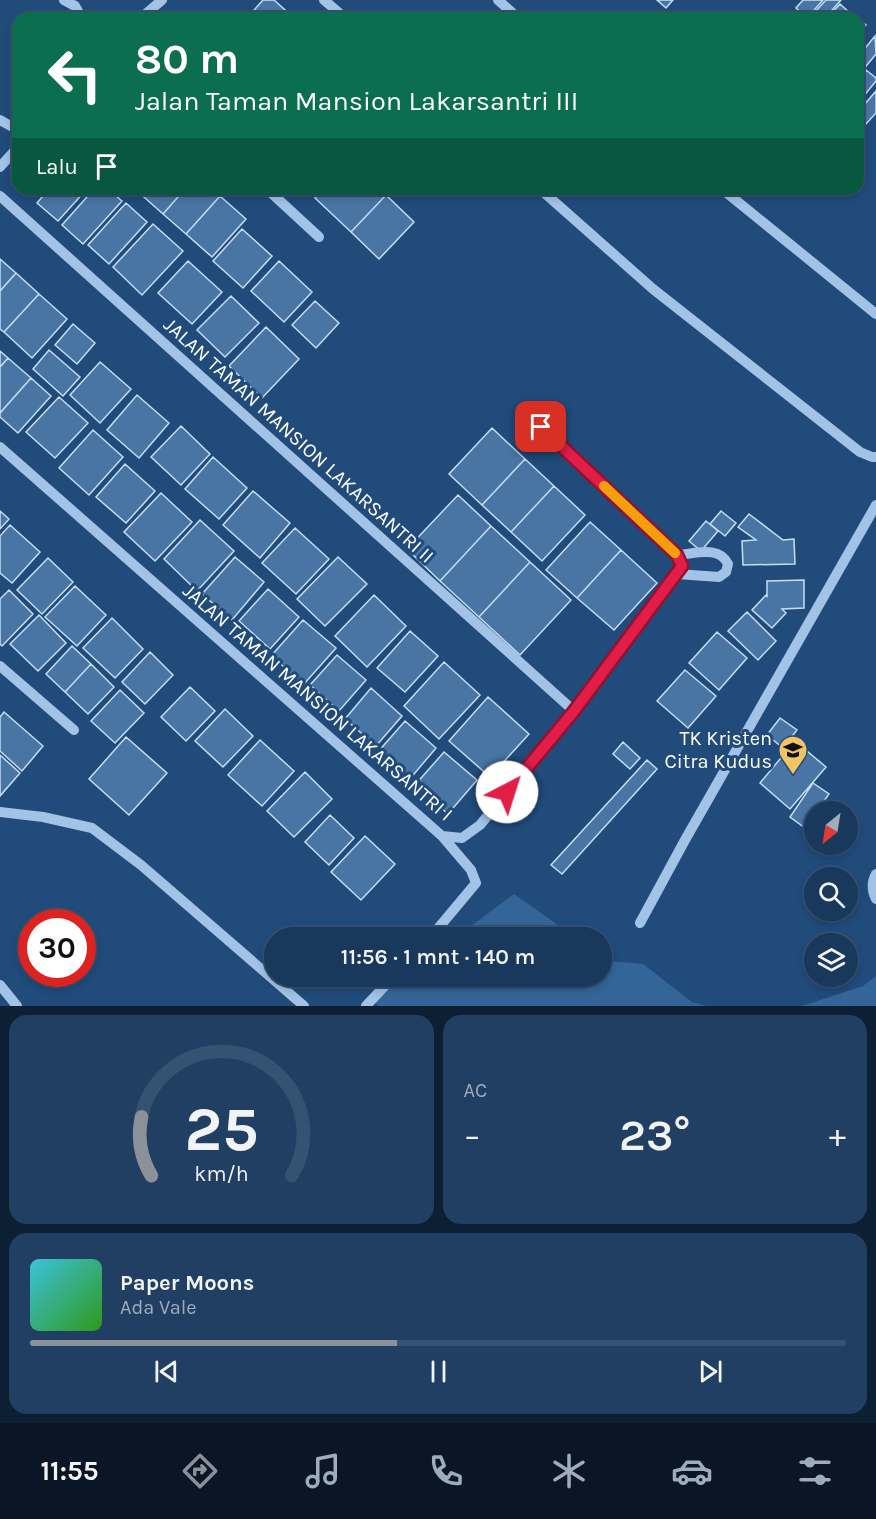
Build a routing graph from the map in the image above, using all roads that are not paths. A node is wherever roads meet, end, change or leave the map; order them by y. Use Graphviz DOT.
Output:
graph roads {
  1 [pos="64,0"];
  2 [pos="162,0"];
  3 [pos="324,0"];
  4 [pos="498,0"];
  5 [pos="78,12"];
  6 [pos="148,12"];
  7 [pos="338,12"];
  8 [pos="511,12"];
  9 [pos="12,154"];
  10 [pos="0,167"];
  11 [pos="274,195"];
  12 [pos="549,195"];
  13 [pos="729,195"];
  14 [pos="0,196"];
  15 [pos="319,237"];
  16 [pos="876,315"];
  17 [pos="541,427"];
  18 [pos="0,447"];
  19 [pos="876,457"];
  20 [pos="876,505"];
  21 [pos="677,555"];
  22 [pos="680,570"];
  23 [pos="0,666"];
  24 [pos="574,711"];
  25 [pos="74,730"];
  26 [pos="0,812"];
  27 [pos="442,836"];
  28 [pos="876,874"];
  29 [pos="876,899"];
  30 [pos="640,923"];
  31 [pos="439,927"];
  32 [pos="0,985"];
  33 [pos="384,987"];
  34 [pos="17,1006"];
  35 [pos="304,1006"];
  36 [pos="366,1006"];
  1 -- 5 [label="street"];
  2 -- 6 [label="street"];
  3 -- 7 [label="street"];
  4 -- 8 [label="street"];
  9 -- 10 [label="street"];
  11 -- 15 [label="street"];
  12 -- 19 [label="street"];
  13 -- 16 [label="street"];
  14 -- 24 [label="street, JALAN TAMAN MANSION LAKARSANTRI II"];
  17 -- 21 [label="street"];
  18 -- 27 [label="street, JALAN TAMAN MANSION LAKARSANTRI I"];
  20 -- 30 [label="street"];
  21 -- 22 [label="street"];
  21 -- 22 [label="street"];
  22 -- 24 [label="street, JALAN TAMAN MANSION LAKARSANTRI I"];
  23 -- 25 [label="street"];
  24 -- 27 [label="street, JALAN TAMAN MANSION LAKARSANTRI I"];
  26 -- 35 [label="street"];
  27 -- 31 [label="street"];
  28 -- 29 [label="street"];
  32 -- 34 [label="street"];
  33 -- 36 [label="street"];
}
